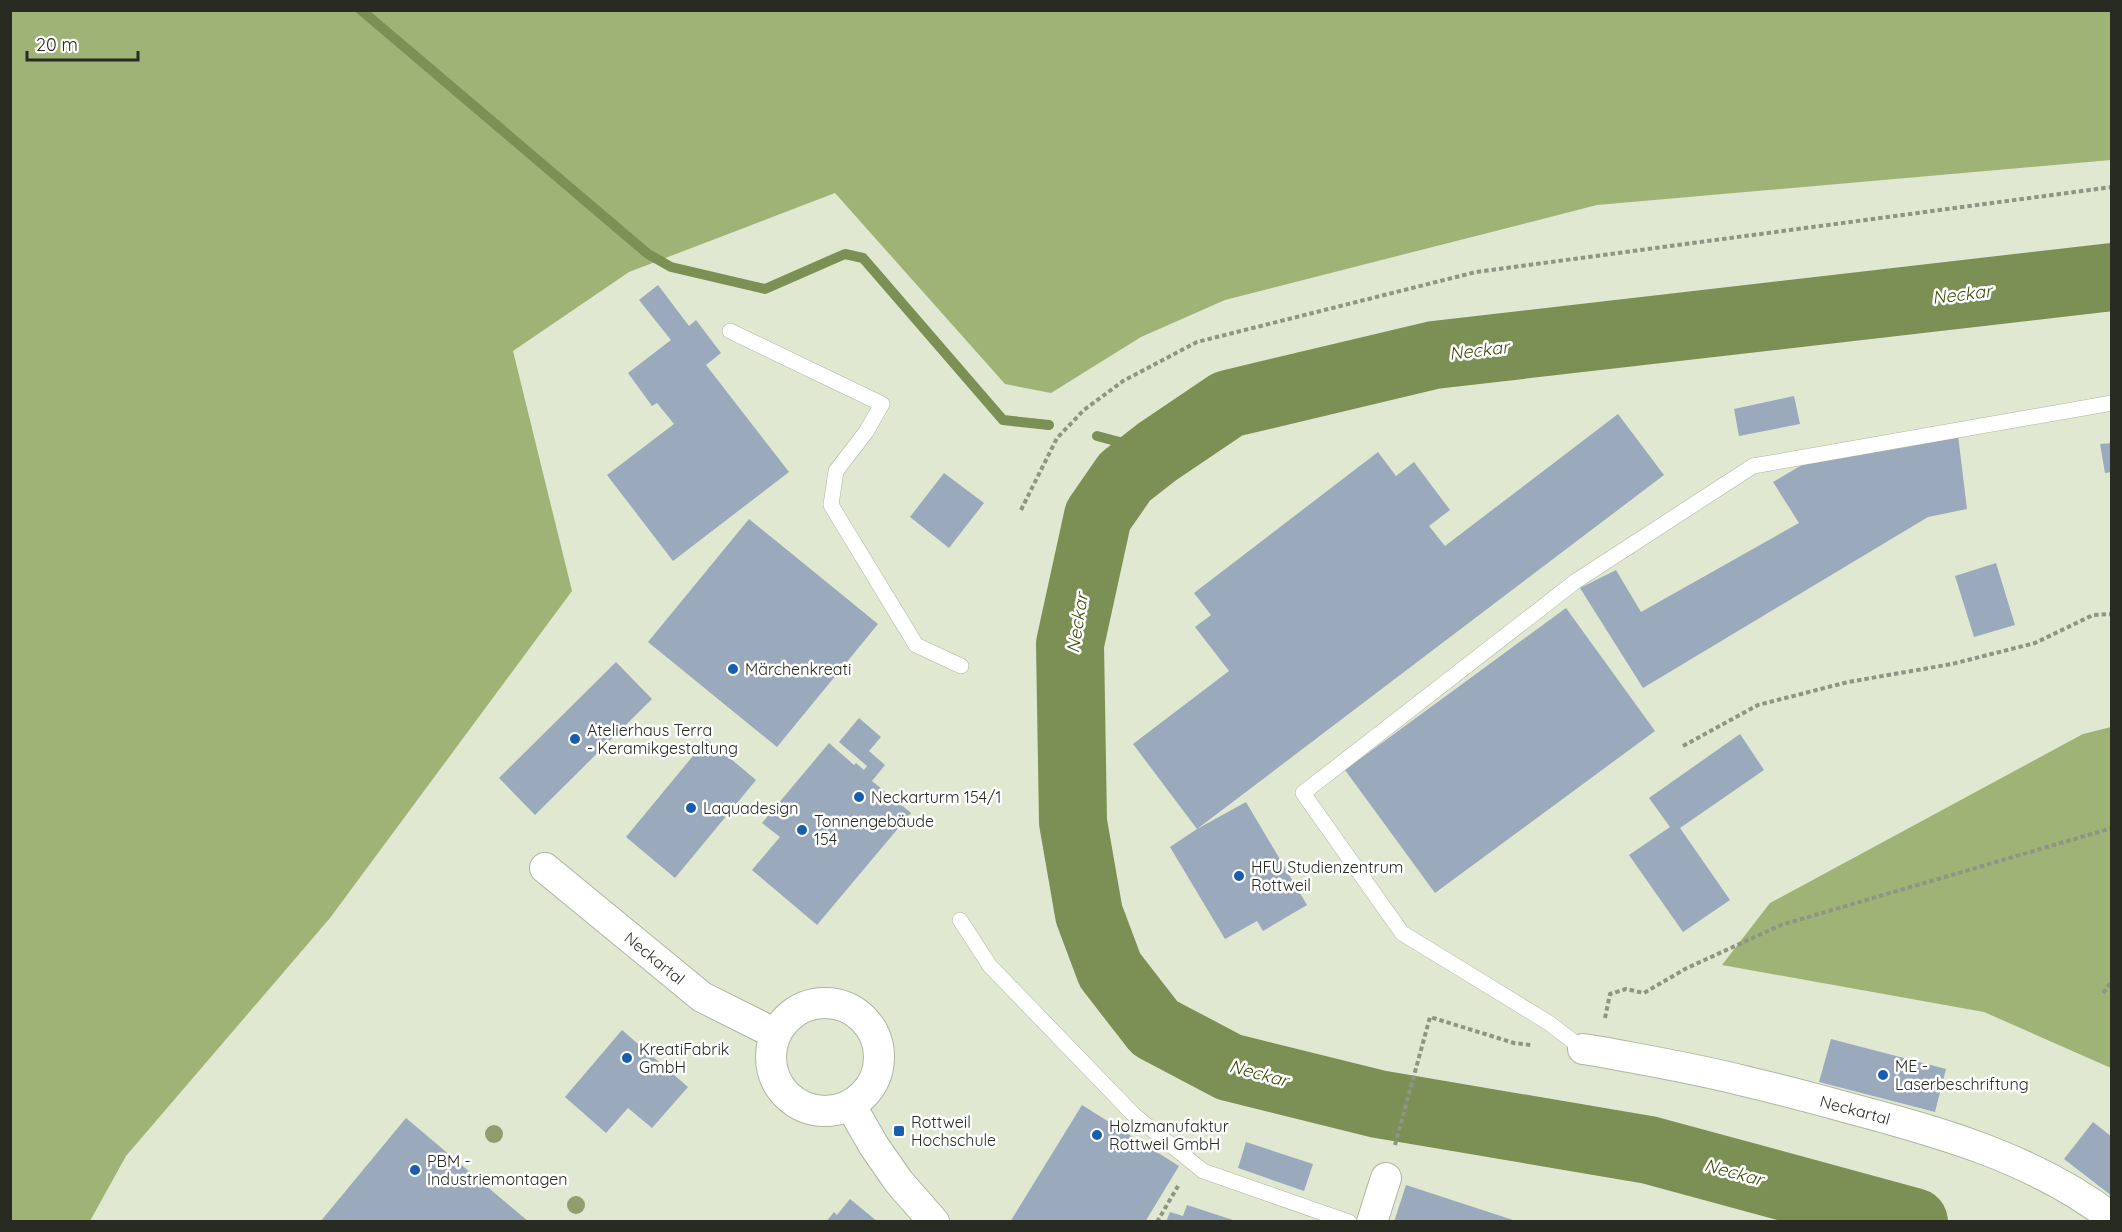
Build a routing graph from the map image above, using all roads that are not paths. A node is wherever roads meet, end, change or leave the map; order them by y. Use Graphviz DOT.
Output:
graph roads {
  1 [pos="730,331"];
  2 [pos="2112,403"];
  3 [pos="961,666"];
  4 [pos="545,868"];
  5 [pos="960,920"];
  6 [pos="776,1034"];
  7 [pos="1592,1051"];
  8 [pos="851,1106"];
  9 [pos="1386,1178"];
  10 [pos="2112,1218"];
  11 [pos="934,1221"];
  12 [pos="1349,1221"];
  13 [pos="1372,1221"];
  1 -- 3 [label="lane"];
  2 -- 7 [label="lane"];
  4 -- 6 [label="street, Neckartal"];
  5 -- 12 [label="lane"];
  6 -- 8 [label="street"];
  6 -- 8 [label="street"];
  7 -- 10 [label="street, Neckartal"];
  8 -- 11 [label="street"];
  9 -- 13 [label="street"];
}
